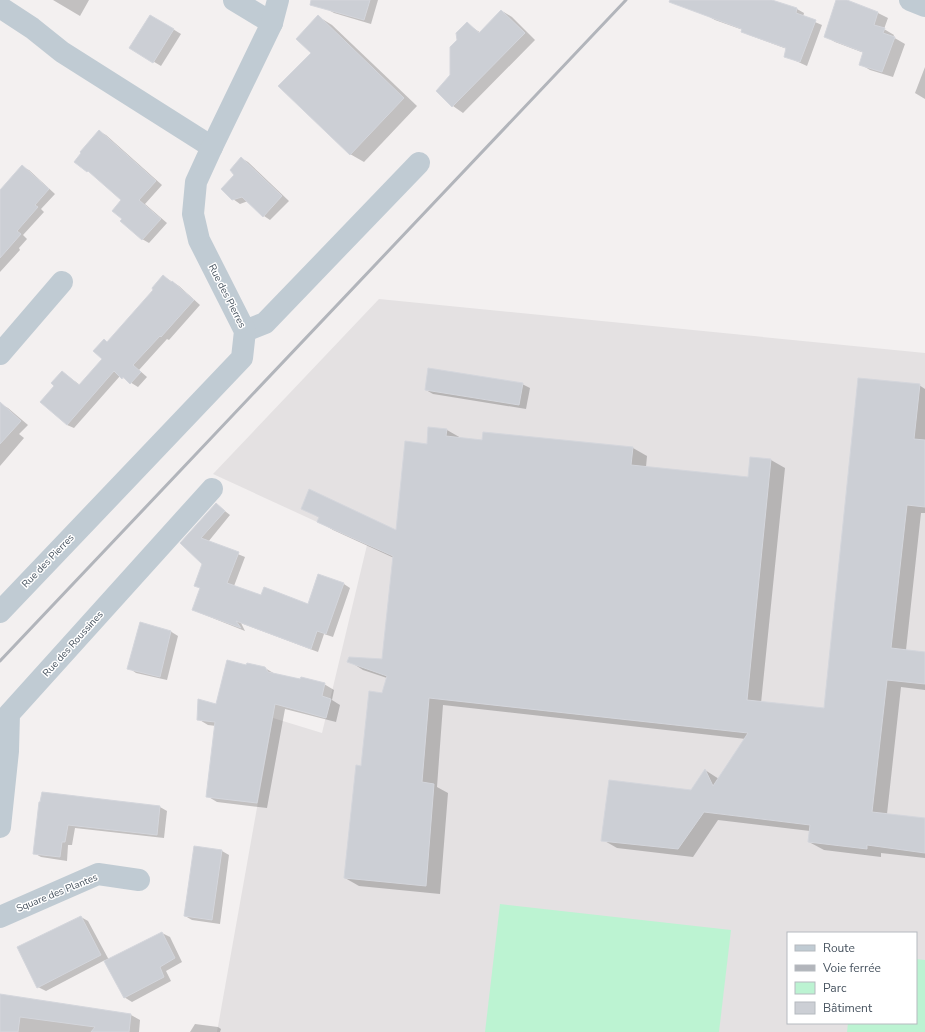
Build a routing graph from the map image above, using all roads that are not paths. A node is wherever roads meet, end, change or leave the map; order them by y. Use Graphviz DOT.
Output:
graph roads {
  1 [pos="234,0"];
  2 [pos="278,0"];
  3 [pos="910,0"];
  4 [pos="925,6"];
  5 [pos="0,7"];
  6 [pos="272,23"];
  7 [pos="212,147"];
  8 [pos="419,163"];
  9 [pos="62,282"];
  10 [pos="245,331"];
  11 [pos="0,354"];
  12 [pos="212,489"];
  13 [pos="0,612"];
  14 [pos="4,752"];
  15 [pos="0,827"];
  16 [pos="139,880"];
  17 [pos="0,916"];
  1 -- 6 [label="street"];
  2 -- 6 [label="street, Rue des Pierres"];
  3 -- 4 [label="street"];
  5 -- 7 [label="street"];
  6 -- 7 [label="street, Rue des Pierres"];
  7 -- 10 [label="street, Rue des Pierres"];
  8 -- 10 [label="street"];
  9 -- 11 [label="street"];
  10 -- 13 [label="street, Rue des Pierres"];
  12 -- 14 [label="street, Rue des Roussines"];
  14 -- 15 [label="street, Rue des Roussines"];
  16 -- 17 [label="street, Square des Plantes"];
}
